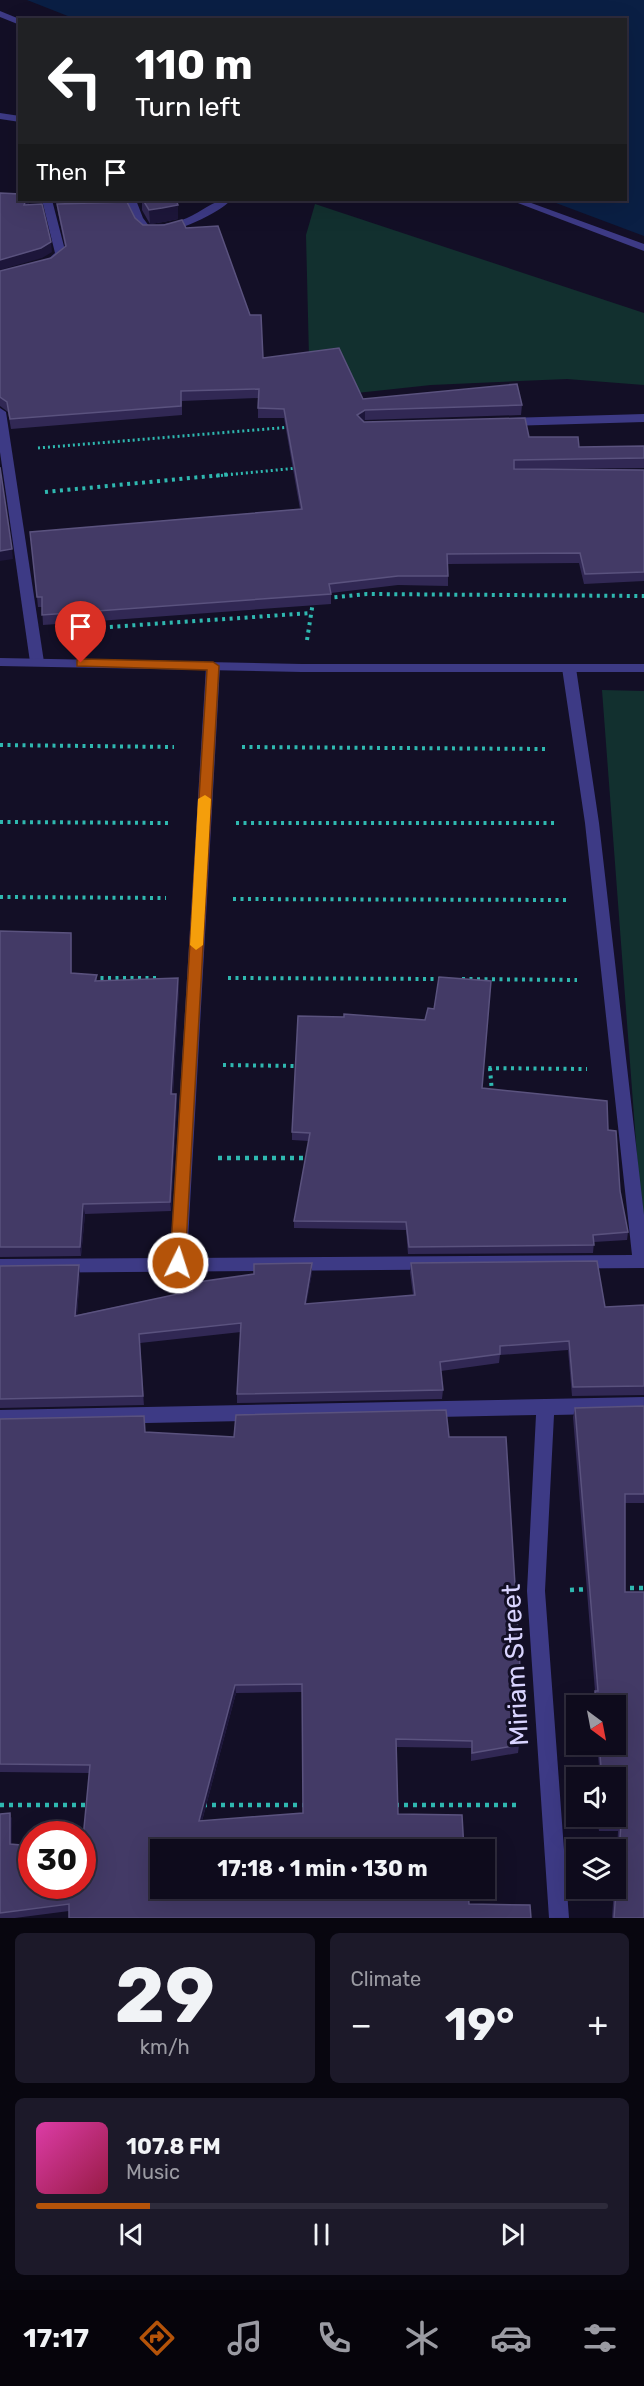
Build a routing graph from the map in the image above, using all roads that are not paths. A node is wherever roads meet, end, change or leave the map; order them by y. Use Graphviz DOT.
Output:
graph roads {
  1 [pos="0,14"];
  2 [pos="18,21"];
  3 [pos="0,116"];
  4 [pos="18,118"];
  5 [pos="47,201"];
  6 [pos="131,201"];
  7 [pos="225,201"];
  8 [pos="518,201"];
  9 [pos="644,248"];
  10 [pos="40,266"];
  11 [pos="0,412"];
  12 [pos="644,418"];
  13 [pos="493,422"];
  14 [pos="0,662"];
  15 [pos="37,662"];
  16 [pos="213,666"];
  17 [pos="569,668"];
  18 [pos="644,668"];
  19 [pos="178,1263"];
  20 [pos="0,1266"];
  21 [pos="644,1405"];
  22 [pos="545,1409"];
  23 [pos="0,1418"];
  24 [pos="559,1918"];
  1 -- 2 [label="street"];
  3 -- 4 [label="street"];
  5 -- 10 [label="street"];
  6 -- 7 [label="street"];
  8 -- 9 [label="street"];
  11 -- 15 [label="street"];
  12 -- 13 [label="street"];
  14 -- 15 [label="street"];
  15 -- 16 [label="street"];
  16 -- 17 [label="street"];
  16 -- 19 [label="street"];
  17 -- 18 [label="street"];
  17 -- 19 [label="street"];
  19 -- 20 [label="street"];
  21 -- 22 [label="street"];
  22 -- 23 [label="street"];
  22 -- 24 [label="street, Miriam Street"];
}
